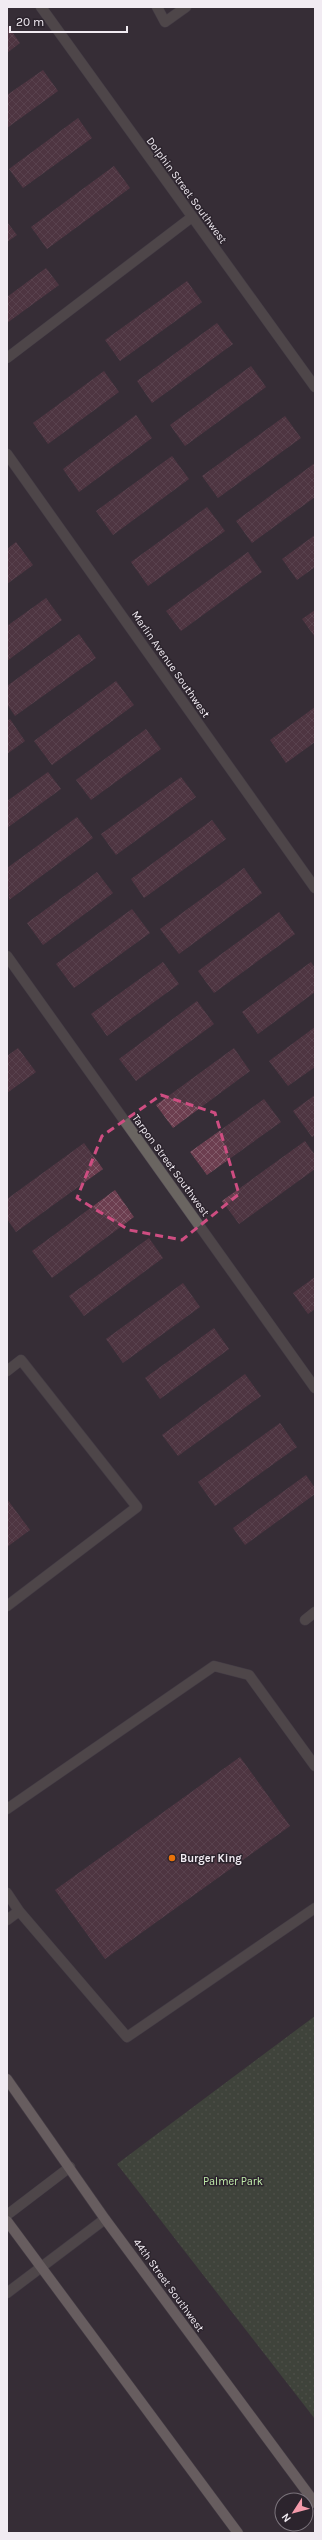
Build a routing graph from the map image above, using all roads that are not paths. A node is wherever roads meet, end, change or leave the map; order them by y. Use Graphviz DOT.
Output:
graph roads {
  1 [pos="41,7"];
  2 [pos="157,7"];
  3 [pos="186,7"];
  4 [pos="192,217"];
  5 [pos="7,358"];
  6 [pos="315,387"];
  7 [pos="7,454"];
  8 [pos="315,888"];
  9 [pos="7,956"];
  10 [pos="7,1371"];
  11 [pos="315,1388"];
  12 [pos="7,1606"];
  13 [pos="315,1612"];
  14 [pos="305,1620"];
  15 [pos="315,1766"];
  16 [pos="7,1809"];
  17 [pos="7,1892"];
  18 [pos="315,1908"];
  19 [pos="19,1912"];
  20 [pos="7,1920"];
  21 [pos="7,2079"];
  22 [pos="70,2167"];
  23 [pos="7,2215"];
  24 [pos="105,2219"];
  25 [pos="7,2221"];
  26 [pos="41,2268"];
  27 [pos="7,2293"];
  28 [pos="315,2503"];
  29 [pos="238,2533"];
  1 -- 4 [label="street, Dolphin Street Southwest"];
  2 -- 3 [label="street"];
  4 -- 5 [label="street"];
  4 -- 6 [label="street, Dolphin Street Southwest"];
  7 -- 8 [label="street, Marlin Avenue Southwest"];
  9 -- 11 [label="street, Tarpon Street Southwest"];
  10 -- 12 [label="street"];
  13 -- 14 [label="street"];
  15 -- 16 [label="street"];
  17 -- 19 [label="street"];
  18 -- 19 [label="street"];
  19 -- 20 [label="street"];
  21 -- 22 [label="main road, 44th Street Southwest"];
  22 -- 23 [label="street"];
  22 -- 24 [label="main road, 44th Street Southwest"];
  24 -- 26 [label="street"];
  24 -- 28 [label="main road, 44th Street Southwest"];
  25 -- 26 [label="main road"];
  26 -- 27 [label="street"];
  26 -- 29 [label="main road"];
}
